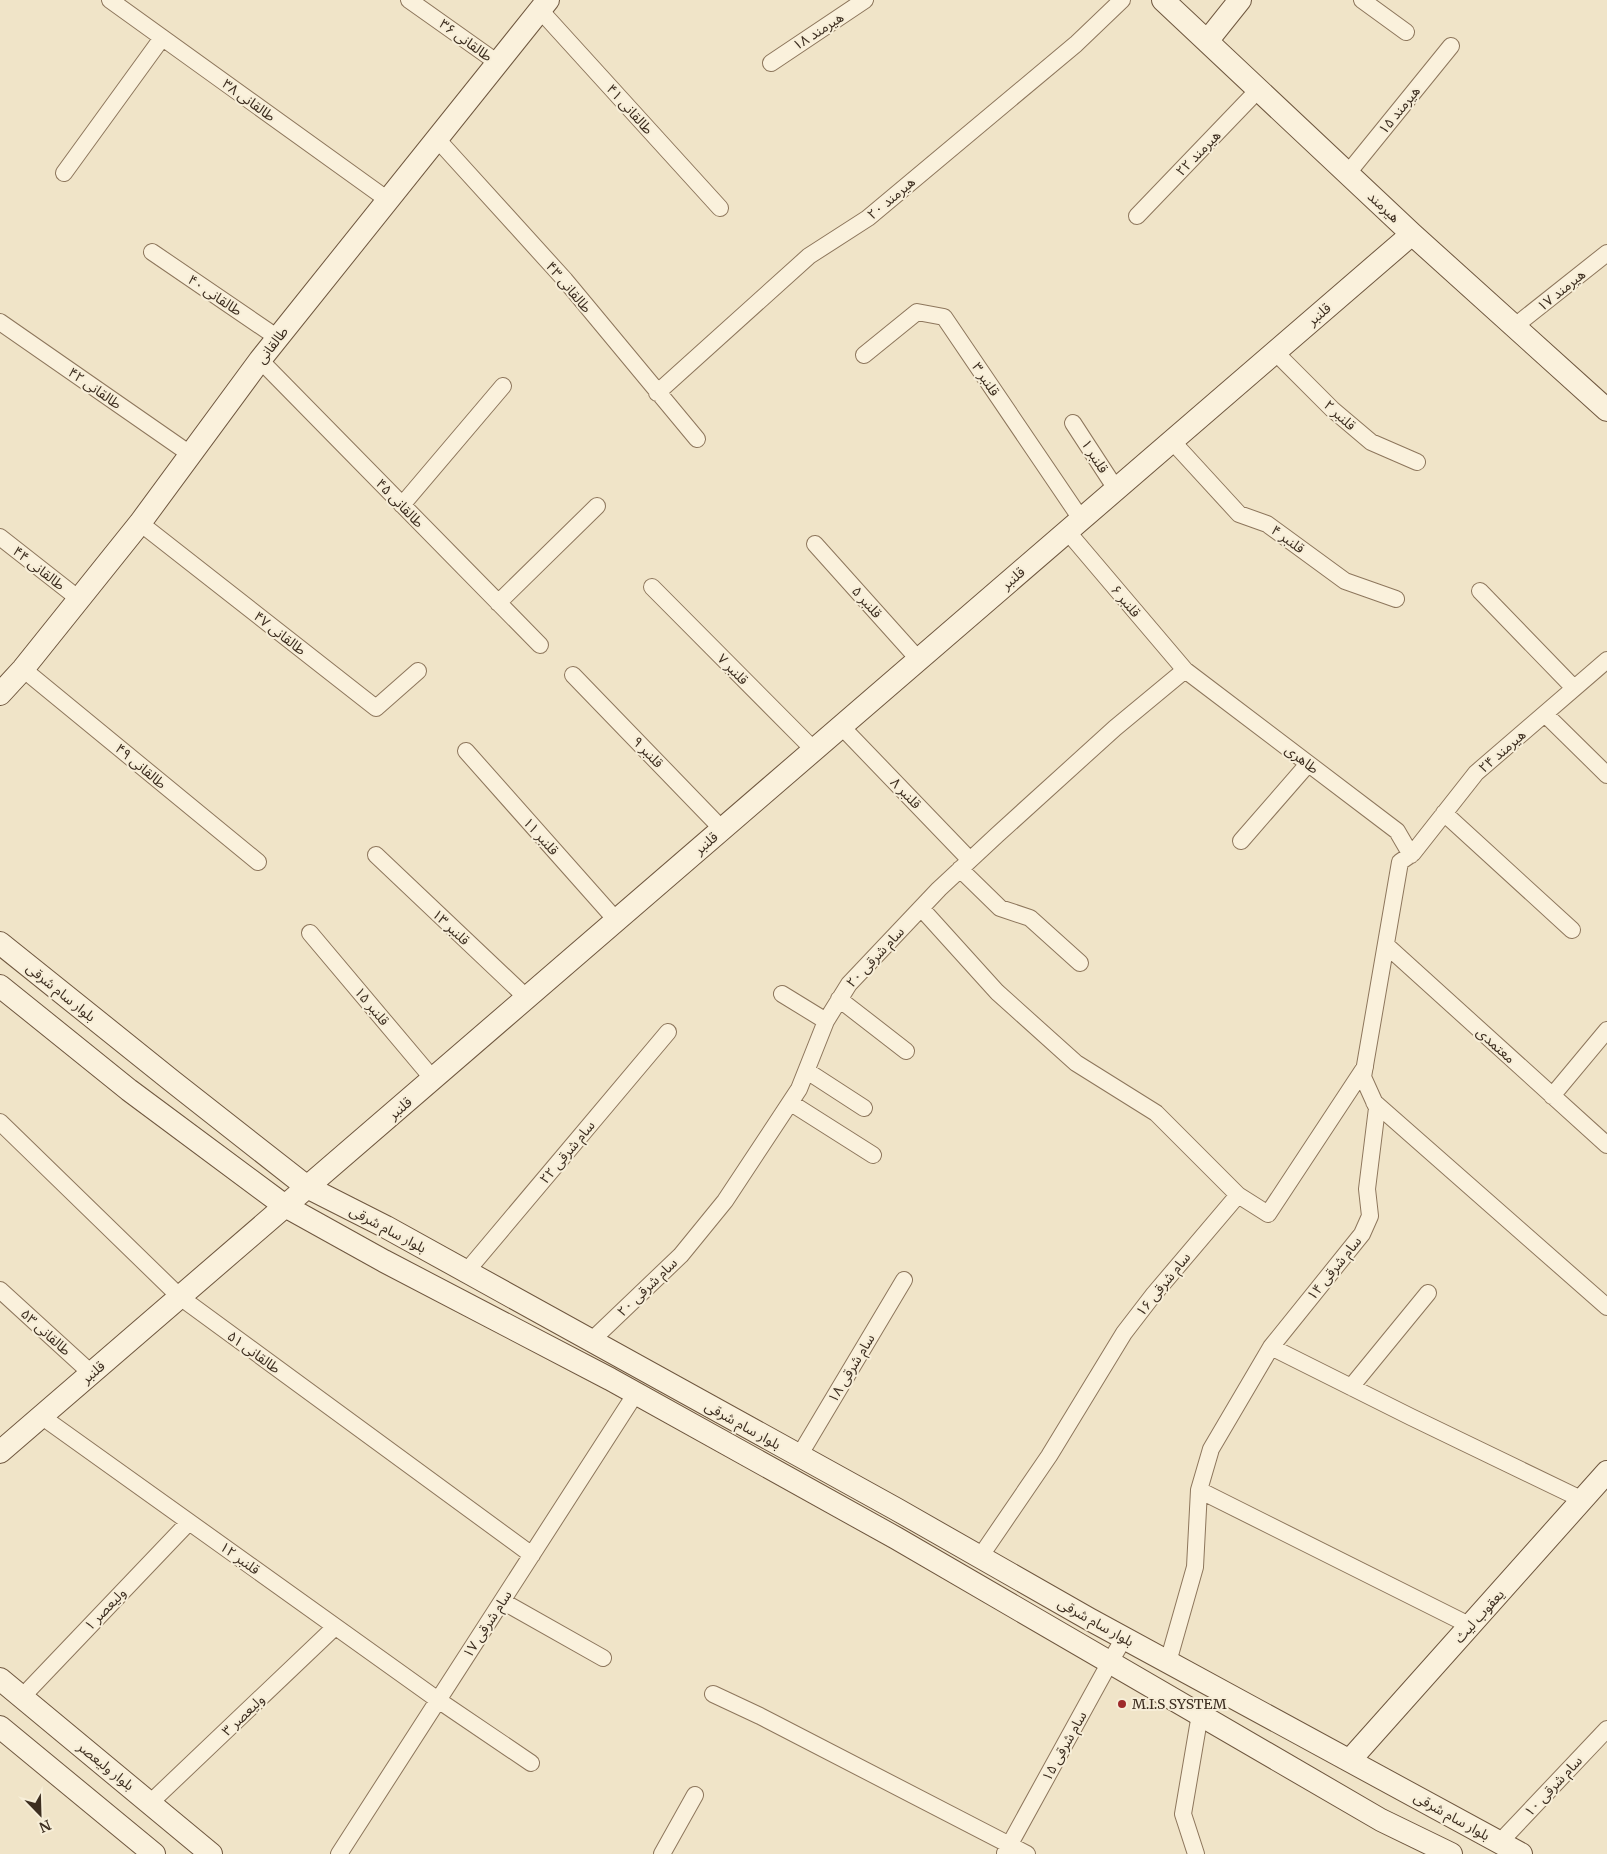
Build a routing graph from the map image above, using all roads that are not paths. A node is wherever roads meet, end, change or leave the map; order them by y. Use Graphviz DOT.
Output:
graph roads {
  1 [pos="110,0"];
  2 [pos="410,0"];
  3 [pos="866,0"];
  4 [pos="1122,0"];
  5 [pos="1163,0"];
  6 [pos="1240,0"];
  7 [pos="1362,0"];
  8 [pos="544,5"];
  9 [pos="1406,32"];
  10 [pos="162,38"];
  11 [pos="1208,40"];
  12 [pos="1451,46"];
  13 [pos="498,63"];
  14 [pos="771,63"];
  15 [pos="1259,90"];
  16 [pos="437,139"];
  17 [pos="64,173"];
  18 [pos="1348,173"];
  19 [pos="388,200"];
  20 [pos="720,208"];
  21 [pos="1137,216"];
  22 [pos="1412,234"];
  23 [pos="152,252"];
  24 [pos="1607,253"];
  25 [pos="0,322"];
  26 [pos="1515,326"];
  27 [pos="278,338"];
  28 [pos="1275,352"];
  29 [pos="864,355"];
  30 [pos="260,360"];
  31 [pos="503,386"];
  32 [pos="657,393"];
  33 [pos="1607,410"];
  34 [pos="1073,423"];
  35 [pos="696,439"];
  36 [pos="1172,441"];
  37 [pos="190,454"];
  38 [pos="1417,462"];
  39 [pos="1116,489"];
  40 [pos="402,505"];
  41 [pos="596,506"];
  42 [pos="140,523"];
  43 [pos="1074,525"];
  44 [pos="0,536"];
  45 [pos="815,544"];
  46 [pos="652,587"];
  47 [pos="1480,591"];
  48 [pos="1396,598"];
  49 [pos="79,599"];
  50 [pos="498,603"];
  51 [pos="540,645"];
  52 [pos="919,660"];
  53 [pos="1607,660"];
  54 [pos="23,669"];
  55 [pos="1185,670"];
  56 [pos="418,671"];
  57 [pos="573,675"];
  58 [pos="1574,688"];
  59 [pos="0,694"];
  60 [pos="1545,714"];
  61 [pos="841,726"];
  62 [pos="814,750"];
  63 [pos="466,751"];
  64 [pos="1308,764"];
  65 [pos="1607,775"];
  66 [pos="1444,813"];
  67 [pos="722,829"];
  68 [pos="1240,841"];
  69 [pos="376,855"];
  70 [pos="1410,855"];
  71 [pos="258,862"];
  72 [pos="965,864"];
  73 [pos="921,908"];
  74 [pos="616,920"];
  75 [pos="1572,930"];
  76 [pos="310,933"];
  77 [pos="0,943"];
  78 [pos="1386,945"];
  79 [pos="1080,962"];
  80 [pos="0,986"];
  81 [pos="782,994"];
  82 [pos="526,998"];
  83 [pos="839,999"];
  84 [pos="826,1022"];
  85 [pos="1607,1030"];
  86 [pos="668,1032"];
  87 [pos="906,1050"];
  88 [pos="1365,1067"];
  89 [pos="807,1071"];
  90 [pos="433,1079"];
  91 [pos="1552,1096"];
  92 [pos="791,1102"];
  93 [pos="1374,1102"];
  94 [pos="864,1108"];
  95 [pos="0,1122"];
  96 [pos="1607,1145"];
  97 [pos="873,1155"];
  98 [pos="307,1187"];
  99 [pos="1238,1194"];
  100 [pos="285,1206"];
  101 [pos="466,1272"];
  102 [pos="904,1280"];
  103 [pos="0,1290"];
  104 [pos="1428,1293"];
  105 [pos="180,1297"];
  106 [pos="1607,1306"];
  107 [pos="591,1341"];
  108 [pos="1271,1346"];
  109 [pos="91,1373"];
  110 [pos="1350,1387"];
  111 [pos="636,1393"];
  112 [pos="41,1416"];
  113 [pos="0,1452"];
  114 [pos="799,1456"];
  115 [pos="1607,1472"];
  116 [pos="1199,1490"];
  117 [pos="1583,1500"];
  118 [pos="189,1522"];
  119 [pos="532,1555"];
  120 [pos="980,1557"];
  121 [pos="502,1601"];
  122 [pos="1470,1626"];
  123 [pos="335,1627"];
  124 [pos="1124,1638"];
  125 [pos="603,1658"];
  126 [pos="1110,1662"];
  127 [pos="1168,1662"];
  128 [pos="0,1679"];
  129 [pos="713,1694"];
  130 [pos="22,1697"];
  131 [pos="438,1700"];
  132 [pos="1200,1714"];
  133 [pos="0,1727"];
  134 [pos="1607,1729"];
  135 [pos="1350,1760"];
  136 [pos="531,1763"];
  137 [pos="695,1795"];
  138 [pos="150,1803"];
  139 [pos="1500,1842"];
  140 [pos="1007,1849"];
  141 [pos="154,1854"];
  142 [pos="211,1854"];
  143 [pos="339,1854"];
  144 [pos="662,1854"];
  145 [pos="1028,1854"];
  146 [pos="1196,1854"];
  147 [pos="1451,1854"];
  148 [pos="1521,1854"];
  1 -- 10 [label="street, طالقانی ۳۸"];
  2 -- 13 [label="street, طالقانی ۳۶"];
  3 -- 14 [label="street, هیرمند ۱۸"];
  4 -- 32 [label="street, هیرمند ۲۰"];
  5 -- 11 [label="street, هیرمند"];
  6 -- 11 [label="street"];
  7 -- 9 [label="street"];
  8 -- 13 [label="street, طالقانی"];
  8 -- 20 [label="street, طالقانی ۴۱"];
  10 -- 17 [label="street"];
  10 -- 19 [label="street, طالقانی ۳۸"];
  11 -- 15 [label="street, هیرمند"];
  12 -- 18 [label="street, هیرمند ۱۵"];
  13 -- 16 [label="street, طالقانی"];
  15 -- 18 [label="street, هیرمند"];
  15 -- 21 [label="street, هیرمند ۲۲"];
  16 -- 19 [label="street, طالقانی"];
  16 -- 32 [label="street, طالقانی ۴۳"];
  18 -- 22 [label="street, هیرمند"];
  19 -- 27 [label="street, طالقانی"];
  22 -- 26 [label="street, هیرمند"];
  22 -- 28 [label="street, قلنبر"];
  23 -- 27 [label="street, طالقانی ۴۰"];
  24 -- 26 [label="street, هیرمند ۱۷"];
  25 -- 37 [label="street, طالقانی ۴۲"];
  26 -- 33 [label="street, هیرمند"];
  27 -- 30 [label="street, طالقانی"];
  28 -- 36 [label="street, قلنبر"];
  28 -- 38 [label="street, قلنبر ۲"];
  29 -- 43 [label="street, قلنبر ۳"];
  30 -- 37 [label="street, طالقانی"];
  30 -- 40 [label="street, طالقانی ۴۵"];
  31 -- 40 [label="street"];
  32 -- 35 [label="street, طالقانی ۴۳"];
  34 -- 39 [label="street, قلنبر ۱"];
  36 -- 39 [label="street, قلنبر"];
  36 -- 48 [label="street, قلنبر ۴"];
  37 -- 42 [label="street, طالقانی"];
  39 -- 43 [label="street, قلنبر"];
  40 -- 50 [label="street, طالقانی ۴۵"];
  41 -- 50 [label="street"];
  42 -- 49 [label="street, طالقانی"];
  42 -- 56 [label="street, طالقانی ۴۷"];
  43 -- 52 [label="street, قلنبر"];
  43 -- 55 [label="street, قلنبر ۶"];
  44 -- 49 [label="street, طالقانی ۴۴"];
  45 -- 52 [label="street, قلنبر ۵"];
  46 -- 62 [label="street, قلنبر ۷"];
  47 -- 58 [label="street"];
  49 -- 54 [label="street, طالقانی"];
  50 -- 51 [label="street, طالقانی ۴۵"];
  52 -- 61 [label="street, قلنبر"];
  53 -- 58 [label="street, هیرمند ۲۴"];
  54 -- 59 [label="street, طالقانی"];
  54 -- 71 [label="street, طالقانی ۴۹"];
  55 -- 64 [label="street, طاهری"];
  55 -- 72 [label="street, سام شرقی ۲۰"];
  57 -- 67 [label="street, قلنبر ۹"];
  58 -- 60 [label="street, هیرمند ۲۴"];
  60 -- 65 [label="street"];
  60 -- 66 [label="street, هیرمند ۲۴"];
  61 -- 62 [label="street, قلنبر"];
  61 -- 72 [label="street, قلنبر ۸"];
  62 -- 67 [label="street, قلنبر"];
  63 -- 74 [label="street, قلنبر ۱۱"];
  64 -- 68 [label="street"];
  64 -- 70 [label="street, طاهری"];
  66 -- 70 [label="street, هیرمند ۲۴"];
  66 -- 75 [label="street"];
  67 -- 74 [label="street, قلنبر"];
  69 -- 82 [label="street, قلنبر ۱۳"];
  70 -- 78 [label="street, سام شرقی ۱۴"];
  72 -- 73 [label="street, سام شرقی ۲۰"];
  72 -- 79 [label="street, قلنبر ۸"];
  73 -- 83 [label="street, سام شرقی ۲۰"];
  73 -- 99 [label="street"];
  74 -- 82 [label="street, قلنبر"];
  76 -- 90 [label="street, قلنبر ۱۵"];
  77 -- 98 [label="street, بلوار سام شرقی"];
  78 -- 88 [label="street, سام شرقی ۱۴"];
  78 -- 91 [label="street, معتمدی"];
  80 -- 100 [label="street, بلوار سام شرقی"];
  81 -- 84 [label="street"];
  82 -- 90 [label="street, قلنبر"];
  83 -- 84 [label="street, سام شرقی ۲۰"];
  83 -- 87 [label="street"];
  84 -- 89 [label="street, سام شرقی ۲۰"];
  85 -- 91 [label="street"];
  86 -- 101 [label="street, سام شرقی ۲۲"];
  88 -- 93 [label="street, سام شرقی ۱۴"];
  88 -- 99 [label="street"];
  89 -- 92 [label="street, سام شرقی ۲۰"];
  89 -- 94 [label="street"];
  90 -- 98 [label="street, قلنبر"];
  91 -- 96 [label="street, معتمدی"];
  92 -- 97 [label="street"];
  92 -- 107 [label="street, سام شرقی ۲۰"];
  93 -- 106 [label="street"];
  93 -- 108 [label="street, سام شرقی ۱۴"];
  95 -- 105 [label="street, طالقانی ۵۱"];
  98 -- 100 [label="street, قلنبر"];
  98 -- 101 [label="street, بلوار سام شرقی"];
  99 -- 120 [label="street, سام شرقی ۱۶"];
  100 -- 105 [label="street, قلنبر"];
  100 -- 111 [label="street, بلوار سام شرقی"];
  101 -- 107 [label="street, بلوار سام شرقی"];
  102 -- 114 [label="street, سام شرقی ۱۸"];
  103 -- 109 [label="street, طالقانی ۵۳"];
  104 -- 110 [label="street"];
  105 -- 109 [label="street, قلنبر"];
  105 -- 119 [label="street, طالقانی ۵۱"];
  107 -- 114 [label="street, بلوار سام شرقی"];
  108 -- 110 [label="street"];
  108 -- 116 [label="street, سام شرقی ۱۴"];
  109 -- 112 [label="street, قلنبر"];
  110 -- 117 [label="street"];
  111 -- 119 [label="street, سام شرقی ۱۷"];
  111 -- 126 [label="street, بلوار سام شرقی"];
  112 -- 113 [label="street, قلنبر"];
  112 -- 118 [label="street, قلنبر ۱۲"];
  114 -- 120 [label="street, بلوار سام شرقی"];
  115 -- 117 [label="street, یعقوب لیث"];
  116 -- 122 [label="street"];
  116 -- 127 [label="street, سام شرقی ۱۴"];
  117 -- 122 [label="street, یعقوب لیث"];
  118 -- 123 [label="street, قلنبر ۱۲"];
  118 -- 130 [label="street, ولیعصر ۱"];
  119 -- 121 [label="street, سام شرقی ۱۷"];
  120 -- 124 [label="street, بلوار سام شرقی"];
  121 -- 125 [label="street"];
  121 -- 131 [label="street, سام شرقی ۱۷"];
  122 -- 135 [label="street, یعقوب لیث"];
  123 -- 131 [label="street, قلنبر ۱۲"];
  123 -- 138 [label="street, ولیعصر ۳"];
  124 -- 126 [label="street, سام شرقی ۱۵"];
  124 -- 127 [label="street, بلوار سام شرقی"];
  126 -- 132 [label="street, بلوار سام شرقی"];
  126 -- 140 [label="street, سام شرقی ۱۵"];
  127 -- 135 [label="street, بلوار سام شرقی"];
  128 -- 130 [label="street, بلوار ولیعصر"];
  129 -- 140 [label="street"];
  130 -- 138 [label="street, بلوار ولیعصر"];
  131 -- 136 [label="street, قلنبر ۱۲"];
  131 -- 143 [label="street, سام شرقی ۱۷"];
  132 -- 146 [label="street"];
  132 -- 147 [label="street, بلوار سام شرقی"];
  133 -- 141 [label="street"];
  134 -- 139 [label="street, سام شرقی ۱۰"];
  135 -- 139 [label="street, بلوار سام شرقی"];
  137 -- 144 [label="street"];
  138 -- 142 [label="street, بلوار ولیعصر"];
  139 -- 148 [label="street, بلوار سام شرقی"];
  140 -- 145 [label="street"];
}
